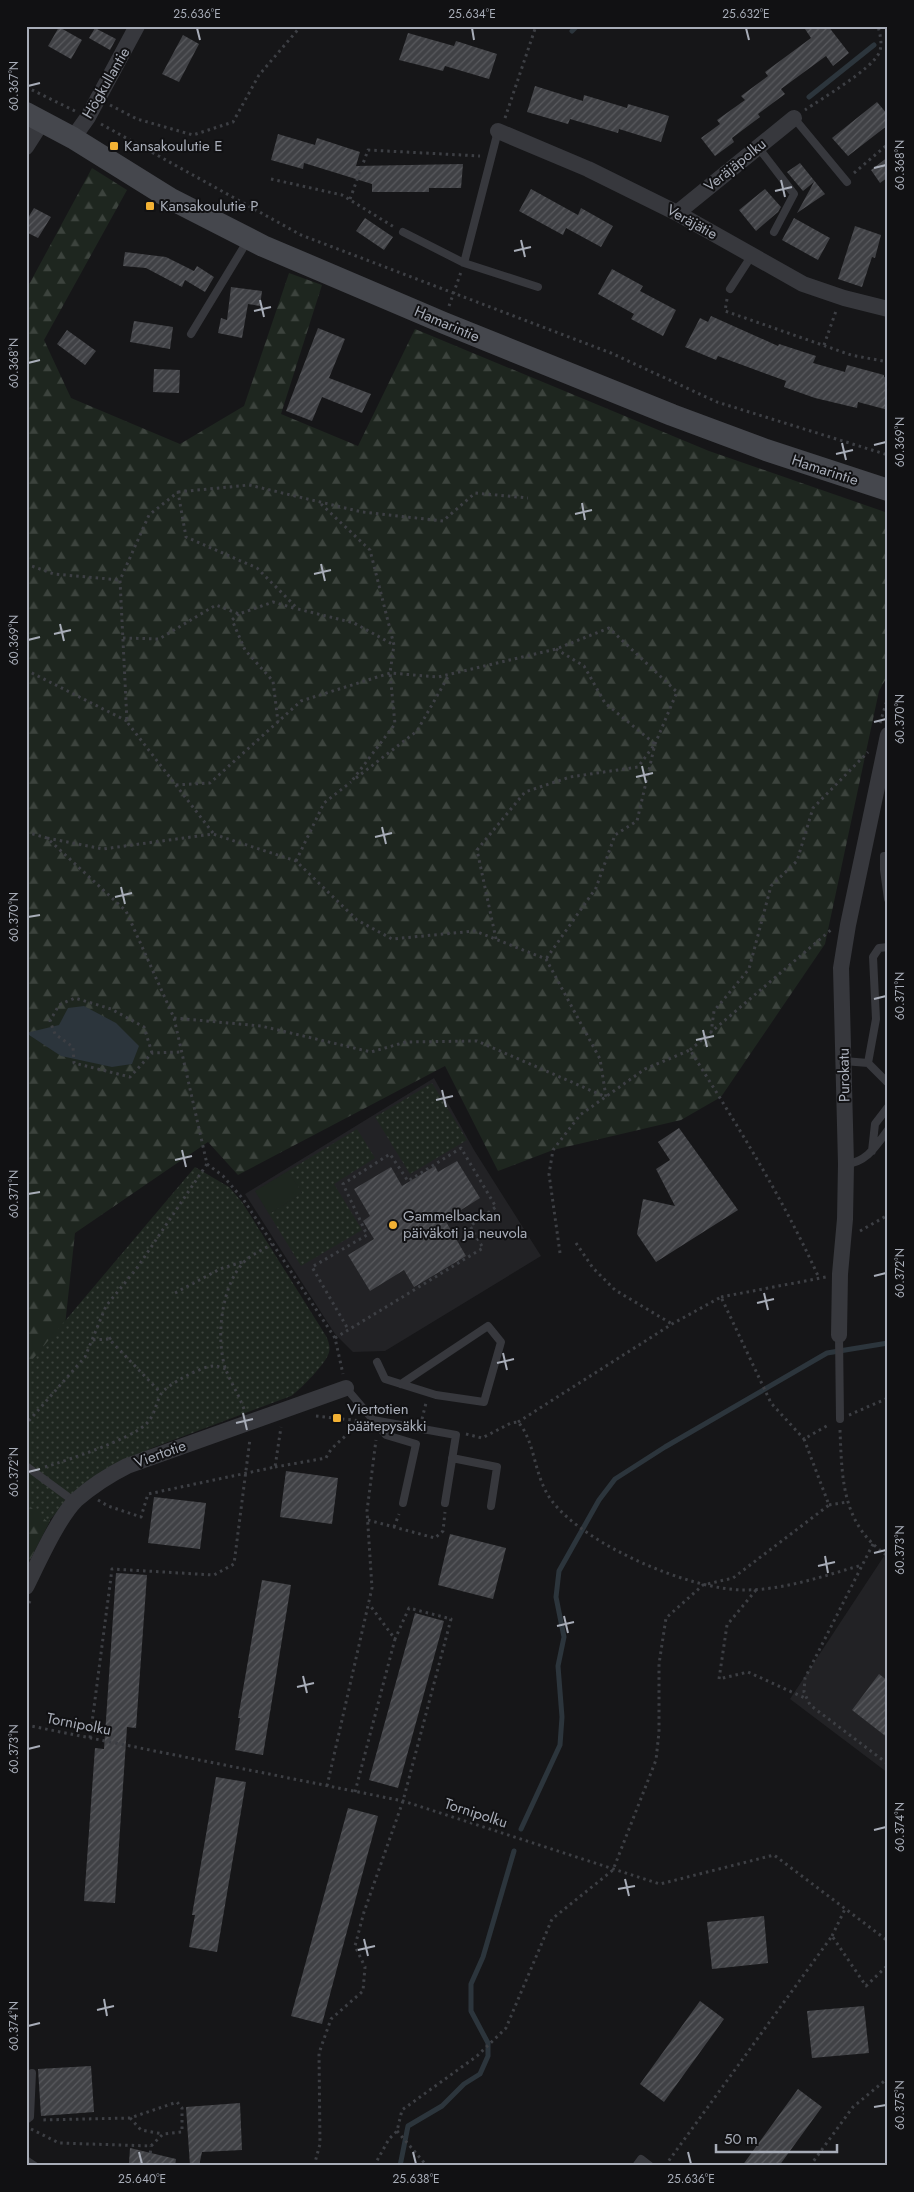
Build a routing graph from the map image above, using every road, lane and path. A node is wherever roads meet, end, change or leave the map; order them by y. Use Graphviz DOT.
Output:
graph roads {
  1 [pos="137,26"];
  2 [pos="301,26"];
  3 [pos="536,26"];
  4 [pos="878,26"];
  5 [pos="26,87"];
  6 [pos="97,99"];
  7 [pos="88,117"];
  8 [pos="34,118"];
  9 [pos="794,118"];
  10 [pos="498,131"];
  11 [pos="73,138"];
  12 [pos="888,144"];
  13 [pos="26,147"];
  14 [pos="758,147"];
  15 [pos="491,157"];
  16 [pos="271,179"];
  17 [pos="846,181"];
  18 [pos="350,199"];
  19 [pos="677,213"];
  20 [pos="402,232"];
  21 [pos="774,232"];
  22 [pos="249,239"];
  23 [pos="752,255"];
  24 [pos="464,262"];
  25 [pos="538,288"];
  26 [pos="730,289"];
  27 [pos="454,294"];
  28 [pos="841,297"];
  29 [pos="888,308"];
  30 [pos="444,323"];
  31 [pos="191,334"];
  32 [pos="824,345"];
  33 [pos="888,362"];
  34 [pos="888,455"];
  35 [pos="888,490"];
  36 [pos="178,492"];
  37 [pos="528,498"];
  38 [pos="321,503"];
  39 [pos="26,564"];
  40 [pos="120,580"];
  41 [pos="298,609"];
  42 [pos="239,614"];
  43 [pos="123,638"];
  44 [pos="394,644"];
  45 [pos="556,649"];
  46 [pos="26,670"];
  47 [pos="390,674"];
  48 [pos="449,674"];
  49 [pos="128,722"];
  50 [pos="278,722"];
  51 [pos="886,740"];
  52 [pos="654,744"];
  53 [pos="351,782"];
  54 [pos="176,785"];
  55 [pos="26,832"];
  56 [pos="213,834"];
  57 [pos="47,838"];
  58 [pos="888,856"];
  59 [pos="296,861"];
  60 [pos="888,899"];
  61 [pos="848,925"];
  62 [pos="496,939"];
  63 [pos="888,947"];
  64 [pos="546,959"];
  65 [pos="174,1018"];
  66 [pos="711,1033"];
  67 [pos="690,1050"];
  68 [pos="181,1052"];
  69 [pos="152,1053"];
  70 [pos="844,1061"];
  71 [pos="868,1063"];
  72 [pos="888,1082"];
  73 [pos="606,1097"];
  74 [pos="888,1107"];
  75 [pos="888,1130"];
  76 [pos="872,1152"];
  77 [pos="207,1164"];
  78 [pos="846,1164"];
  79 [pos="576,1243"];
  80 [pos="272,1244"];
  81 [pos="560,1253"];
  82 [pos="246,1260"];
  83 [pos="840,1274"];
  84 [pos="819,1278"];
  85 [pos="175,1292"];
  86 [pos="721,1297"];
  87 [pos="672,1324"];
  88 [pos="348,1329"];
  89 [pos="840,1334"];
  90 [pos="114,1336"];
  91 [pos="335,1338"];
  92 [pos="109,1339"];
  93 [pos="94,1340"];
  94 [pos="377,1362"];
  95 [pos="226,1369"];
  96 [pos="401,1384"];
  97 [pos="346,1388"];
  98 [pos="161,1393"];
  99 [pos="428,1393"];
  100 [pos="888,1398"];
  101 [pos="246,1413"];
  102 [pos="312,1416"];
  103 [pos="840,1419"];
  104 [pos="371,1420"];
  105 [pos="356,1422"];
  106 [pos="518,1422"];
  107 [pos="26,1424"];
  108 [pos="420,1425"];
  109 [pos="274,1426"];
  110 [pos="464,1434"];
  111 [pos="242,1438"];
  112 [pos="804,1438"];
  113 [pos="452,1458"];
  114 [pos="275,1467"];
  115 [pos="29,1469"];
  116 [pos="244,1472"];
  117 [pos="104,1495"];
  118 [pos="98,1500"];
  119 [pos="75,1502"];
  120 [pos="847,1502"];
  121 [pos="403,1503"];
  122 [pos="446,1503"];
  123 [pos="829,1505"];
  124 [pos="91,1506"];
  125 [pos="491,1506"];
  126 [pos="368,1520"];
  127 [pos="873,1544"];
  128 [pos="888,1556"];
  129 [pos="862,1566"];
  130 [pos="703,1585"];
  131 [pos="757,1589"];
  132 [pos="30,1590"];
  133 [pos="369,1604"];
  134 [pos="26,1609"];
  135 [pos="395,1639"];
  136 [pos="807,1699"];
  137 [pos="26,1725"];
  138 [pos="90,1738"];
  139 [pos="888,1764"];
  140 [pos="327,1786"];
  141 [pos="355,1792"];
  142 [pos="403,1801"];
  143 [pos="613,1870"];
  144 [pos="845,1909"];
  145 [pos="832,1936"];
  146 [pos="888,1940"];
  147 [pos="888,1964"];
  148 [pos="32,2073"];
  149 [pos="888,2078"];
  150 [pos="130,2118"];
  151 [pos="26,2120"];
  152 [pos="26,2126"];
  153 [pos="397,2131"];
  154 [pos="163,2134"];
  155 [pos="151,2146"];
  156 [pos="26,2160"];
  157 [pos="35,2166"];
  158 [pos="150,2166"];
  159 [pos="314,2166"];
  160 [pos="374,2166"];
  161 [pos="427,2166"];
  162 [pos="636,2166"];
  163 [pos="650,2166"];
  164 [pos="665,2166"];
  165 [pos="810,2166"];
  1 -- 6 [label="street, Högkullantie"];
  2 -- 6 [label="path"];
  3 -- 10 [label="path"];
  4 -- 9 [label="path"];
  5 -- 7 [label="path"];
  6 -- 7 [label="street, Högkullantie"];
  7 -- 11 [label="street, Högkullantie"];
  7 -- 27 [label="path"];
  8 -- 11 [label="street, Hamarintie"];
  8 -- 13 [label="street"];
  9 -- 14 [label="street, Veräjäpolku"];
  9 -- 17 [label="lane"];
  10 -- 15 [label="lane"];
  10 -- 19 [label="street, Veräjätie"];
  11 -- 22 [label="street, Hamarintie"];
  12 -- 17 [label="path"];
  14 -- 19 [label="street, Veräjäpolku"];
  14 -- 21 [label="lane"];
  15 -- 18 [label="path"];
  15 -- 24 [label="lane"];
  16 -- 18 [label="path"];
  18 -- 20 [label="path"];
  19 -- 23 [label="street, Veräjätie"];
  20 -- 24 [label="lane"];
  22 -- 30 [label="street, Hamarintie"];
  22 -- 31 [label="lane"];
  23 -- 26 [label="lane"];
  23 -- 28 [label="street, Veräjätie"];
  24 -- 25 [label="lane"];
  24 -- 27 [label="path"];
  26 -- 32 [label="path"];
  27 -- 30 [label="path"];
  27 -- 34 [label="path"];
  28 -- 29 [label="street, Veräjätie"];
  28 -- 32 [label="path"];
  30 -- 35 [label="street, Hamarintie"];
  32 -- 33 [label="path"];
  36 -- 38 [label="path"];
  36 -- 40 [label="path"];
  36 -- 41 [label="path"];
  37 -- 38 [label="path"];
  38 -- 44 [label="path"];
  39 -- 40 [label="path"];
  40 -- 43 [label="path"];
  41 -- 42 [label="path"];
  41 -- 44 [label="path"];
  42 -- 43 [label="path"];
  42 -- 50 [label="path"];
  43 -- 49 [label="path"];
  44 -- 47 [label="path"];
  45 -- 48 [label="path"];
  45 -- 52 [label="path"];
  45 -- 52 [label="path"];
  46 -- 49 [label="path"];
  47 -- 48 [label="path"];
  47 -- 50 [label="path"];
  47 -- 53 [label="path"];
  48 -- 53 [label="path"];
  49 -- 54 [label="path"];
  50 -- 54 [label="path"];
  51 -- 61 [label="street, Purokatu"];
  51 -- 66 [label="path"];
  52 -- 62 [label="path"];
  52 -- 64 [label="path"];
  53 -- 59 [label="path"];
  54 -- 56 [label="path"];
  55 -- 57 [label="path"];
  56 -- 57 [label="path"];
  56 -- 59 [label="path"];
  57 -- 65 [label="path"];
  58 -- 60 [label="lane"];
  59 -- 62 [label="path"];
  61 -- 66 [label="path"];
  61 -- 70 [label="street, Purokatu"];
  62 -- 64 [label="path"];
  63 -- 71 [label="lane"];
  64 -- 73 [label="path"];
  65 -- 68 [label="path"];
  65 -- 73 [label="path"];
  66 -- 67 [label="path"];
  67 -- 73 [label="path"];
  67 -- 84 [label="path"];
  68 -- 69 [label="path"];
  68 -- 77 [label="path"];
  69 -- 69 [label="path"];
  70 -- 71 [label="lane"];
  70 -- 78 [label="street, Purokatu"];
  71 -- 72 [label="lane"];
  73 -- 81 [label="path"];
  74 -- 76 [label="lane"];
  75 -- 76 [label="lane"];
  76 -- 78 [label="lane"];
  77 -- 80 [label="path"];
  77 -- 93 [label="path"];
  78 -- 83 [label="street, Purokatu"];
  79 -- 87 [label="path"];
  80 -- 82 [label="path"];
  80 -- 91 [label="path"];
  82 -- 85 [label="path"];
  82 -- 95 [label="path"];
  83 -- 84 [label="path"];
  83 -- 89 [label="street, Purokatu"];
  84 -- 86 [label="path"];
  86 -- 87 [label="path"];
  86 -- 112 [label="path"];
  87 -- 106 [label="path"];
  88 -- 88 [label="path"];
  88 -- 91 [label="path"];
  89 -- 103 [label="lane, Purokatu"];
  90 -- 92 [label="path"];
  91 -- 97 [label="path"];
  92 -- 93 [label="path"];
  92 -- 98 [label="path"];
  93 -- 107 [label="path"];
  94 -- 96 [label="lane"];
  95 -- 98 [label="path"];
  95 -- 101 [label="path"];
  96 -- 99 [label="lane"];
  96 -- 99 [label="lane"];
  97 -- 104 [label="lane"];
  97 -- 119 [label="street, Viertotie"];
  98 -- 115 [label="path"];
  99 -- 108 [label="path"];
  100 -- 103 [label="path"];
  102 -- 105 [label="path"];
  103 -- 112 [label="path"];
  103 -- 120 [label="path"];
  104 -- 105 [label="path"];
  104 -- 113 [label="lane"];
  104 -- 121 [label="lane"];
  104 -- 126 [label="path"];
  105 -- 114 [label="path"];
  106 -- 110 [label="path"];
  106 -- 130 [label="path"];
  109 -- 114 [label="path"];
  111 -- 116 [label="path"];
  112 -- 123 [label="path"];
  113 -- 122 [label="lane"];
  113 -- 125 [label="lane"];
  114 -- 116 [label="path"];
  115 -- 119 [label="lane"];
  116 -- 118 [label="path"];
  116 -- 138 [label="path"];
  117 -- 118 [label="path"];
  118 -- 124 [label="path"];
  119 -- 132 [label="street, Viertotie"];
  120 -- 123 [label="path"];
  120 -- 127 [label="path"];
  122 -- 126 [label="path"];
  123 -- 130 [label="path"];
  126 -- 133 [label="path"];
  127 -- 128 [label="path"];
  127 -- 129 [label="path"];
  129 -- 131 [label="path"];
  129 -- 136 [label="path"];
  130 -- 131 [label="path"];
  130 -- 143 [label="path"];
  131 -- 136 [label="path"];
  132 -- 134 [label="path"];
  133 -- 135 [label="path"];
  133 -- 140 [label="path"];
  135 -- 141 [label="path"];
  135 -- 142 [label="path"];
  136 -- 139 [label="path"];
  137 -- 138 [label="path, Tornipolku"];
  138 -- 140 [label="path, Tornipolku"];
  140 -- 141 [label="path, Tornipolku"];
  141 -- 142 [label="path, Tornipolku"];
  142 -- 143 [label="path, Tornipolku"];
  142 -- 159 [label="path"];
  143 -- 144 [label="path, Tornipolku"];
  143 -- 153 [label="path"];
  144 -- 145 [label="path"];
  144 -- 146 [label="path, Tornipolku"];
  145 -- 147 [label="path"];
  145 -- 164 [label="path"];
  148 -- 151 [label="lane"];
  149 -- 165 [label="path"];
  150 -- 151 [label="path"];
  150 -- 154 [label="path"];
  150 -- 154 [label="path"];
  152 -- 155 [label="path"];
  153 -- 160 [label="path"];
  153 -- 161 [label="path"];
  154 -- 155 [label="path"];
  155 -- 158 [label="path"];
  156 -- 157 [label="lane"];
  162 -- 163 [label="lane"];
}
